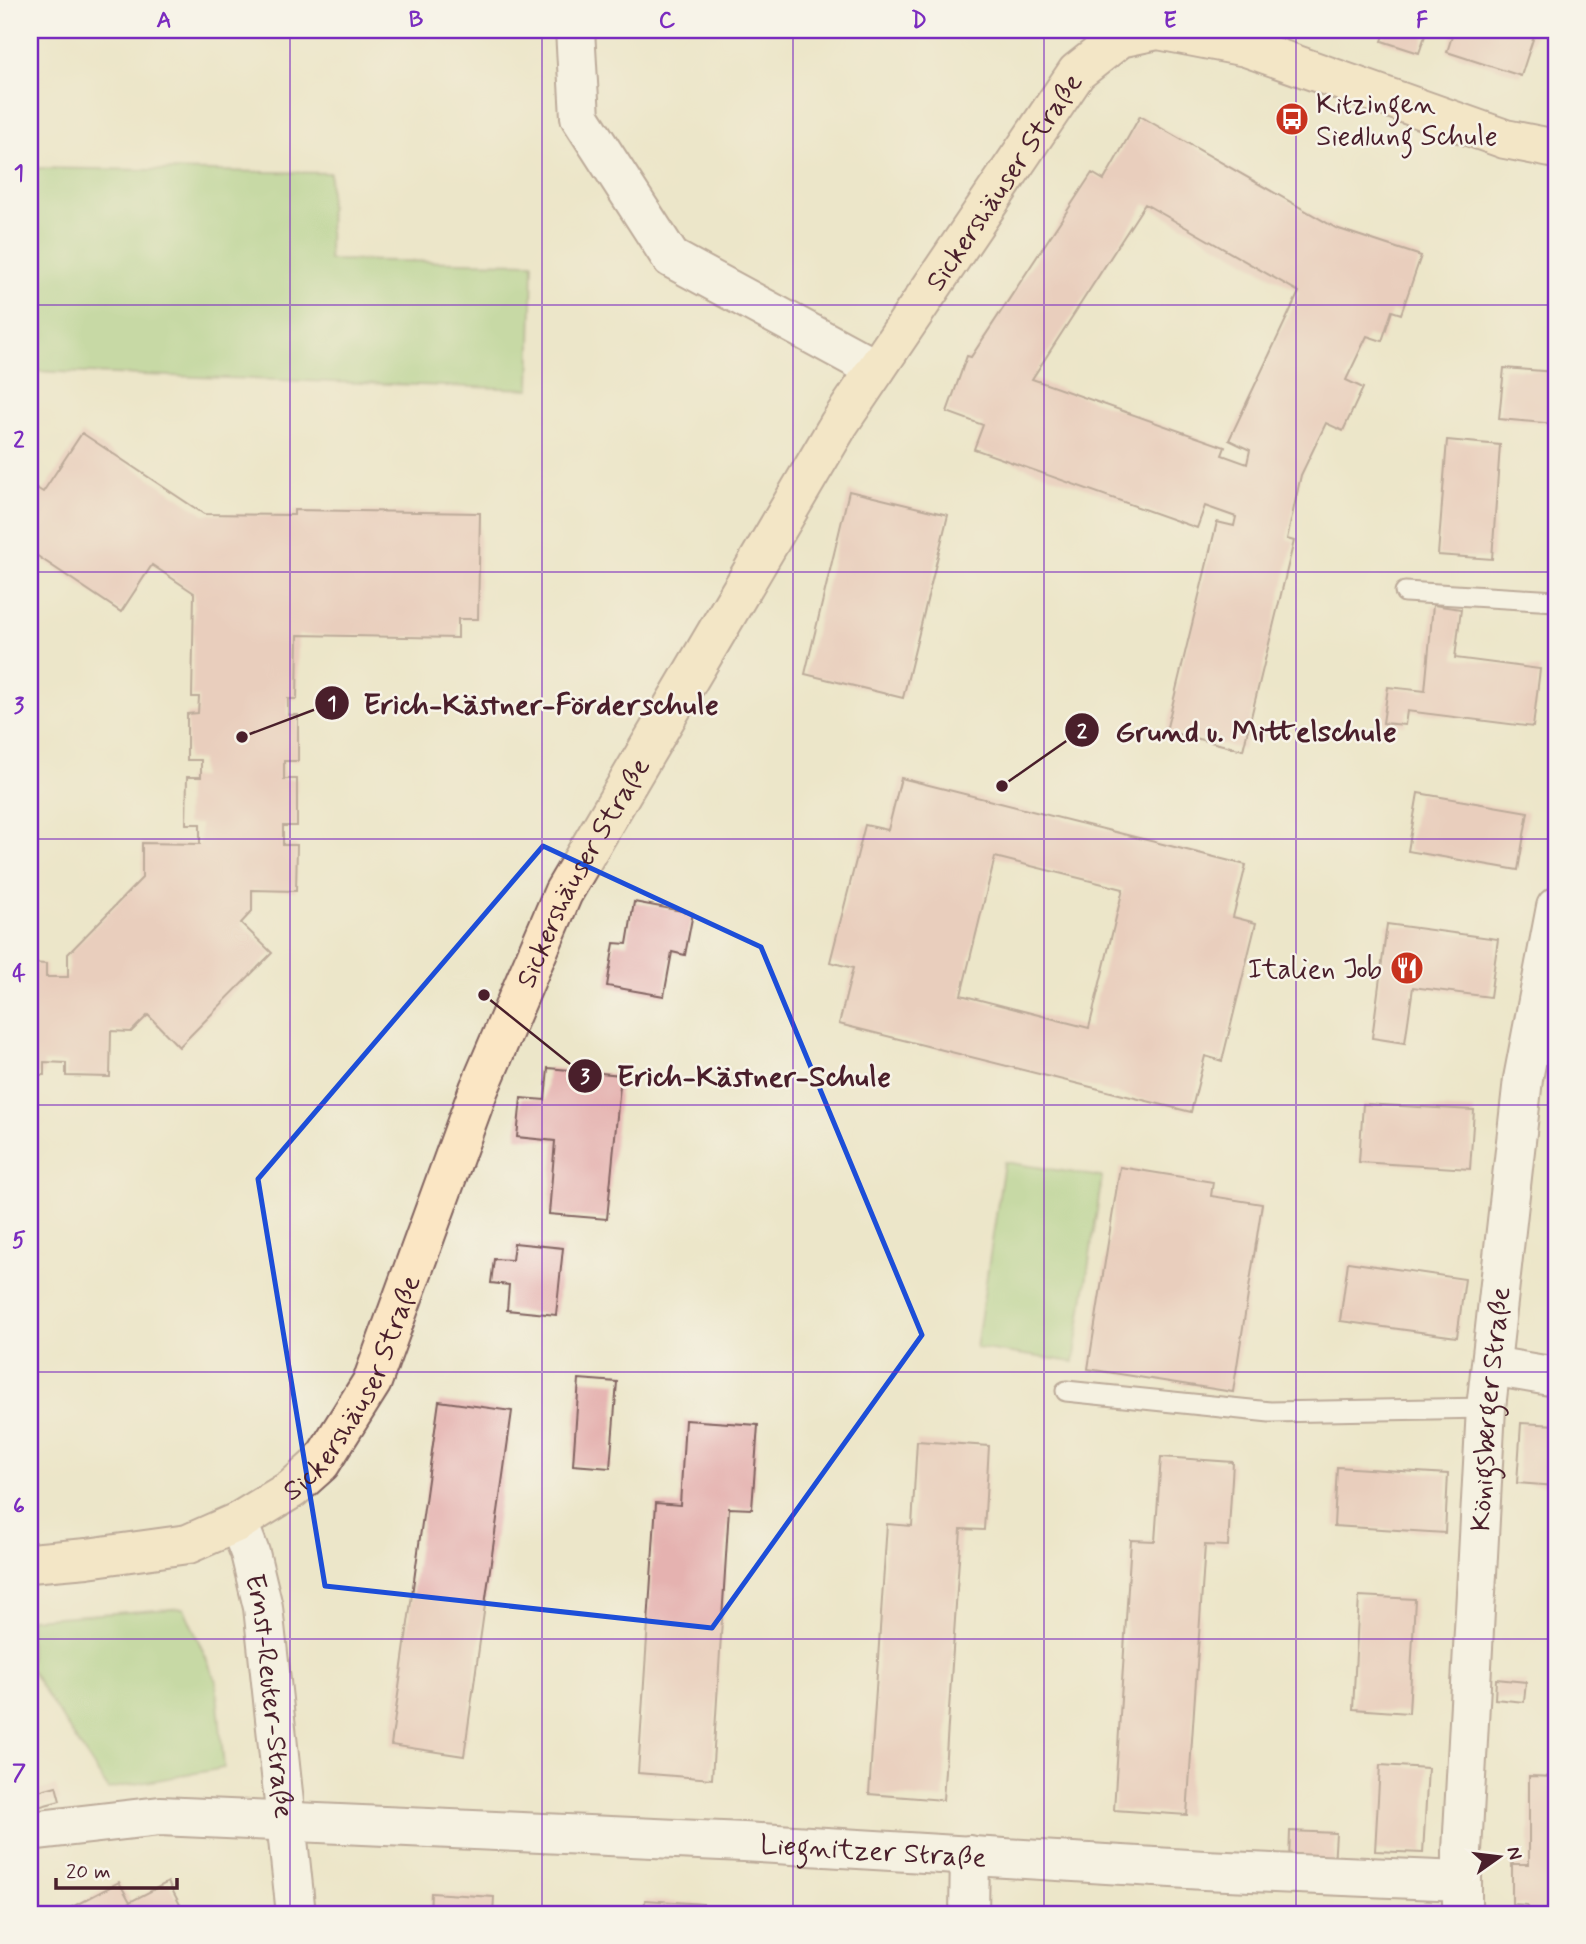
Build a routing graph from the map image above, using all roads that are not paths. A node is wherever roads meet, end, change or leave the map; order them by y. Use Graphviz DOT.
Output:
graph roads {
  1 [pos="575,30"];
  2 [pos="1158,30"];
  3 [pos="1556,149"];
  4 [pos="876,369"];
  5 [pos="1405,592"];
  6 [pos="1556,601"];
  7 [pos="1556,907"];
  8 [pos="1491,1367"];
  9 [pos="1556,1377"];
  10 [pos="1066,1391"];
  11 [pos="1486,1408"];
  12 [pos="238,1522"];
  13 [pos="30,1563"];
  14 [pos="284,1821"];
  15 [pos="30,1831"];
  16 [pos="970,1856"];
  17 [pos="1462,1882"];
  18 [pos="296,1914"];
  19 [pos="969,1914"];
  1 -- 4 [label="street"];
  2 -- 3 [label="street"];
  2 -- 4 [label="street, Sickershäuser Straße"];
  4 -- 12 [label="street, Sickershäuser Straße"];
  5 -- 6 [label="lane"];
  7 -- 8 [label="street, Königsberger Straße"];
  8 -- 9 [label="street"];
  8 -- 11 [label="street, Königsberger Straße"];
  10 -- 11 [label="lane"];
  11 -- 17 [label="street, Königsberger Straße"];
  12 -- 13 [label="street, Sickershäuser Straße"];
  12 -- 14 [label="street, Ernst-Reuter-Straße"];
  14 -- 15 [label="street, Liegnitzer Straße"];
  14 -- 16 [label="street, Liegnitzer Straße"];
  14 -- 18 [label="street, Ernst-Reuter-Straße"];
  16 -- 17 [label="street, Liegnitzer Straße"];
  16 -- 19 [label="street"];
}
